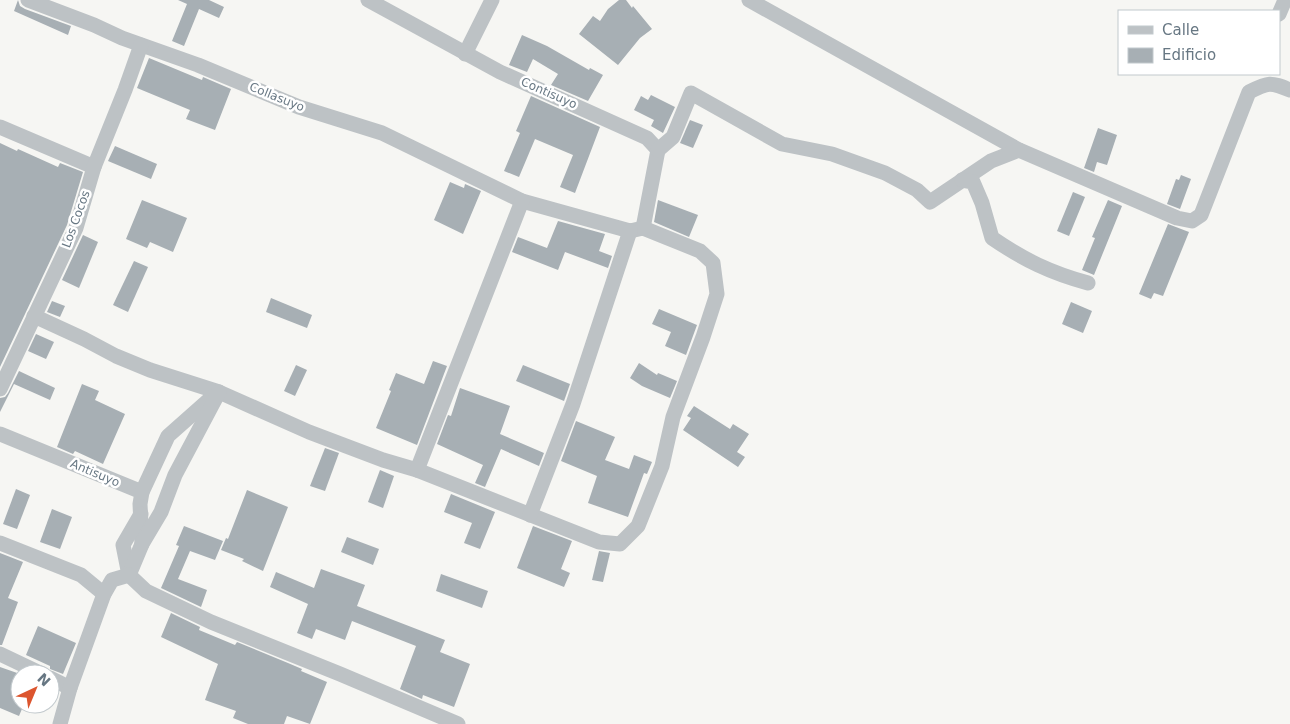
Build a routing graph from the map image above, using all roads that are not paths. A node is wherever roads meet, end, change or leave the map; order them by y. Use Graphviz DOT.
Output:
graph roads {
  1 [pos="28,0"];
  2 [pos="368,0"];
  3 [pos="492,0"];
  4 [pos="749,0"];
  5 [pos="1285,0"];
  6 [pos="1280,12"];
  7 [pos="141,45"];
  8 [pos="465,54"];
  9 [pos="1255,75"];
  10 [pos="1290,90"];
  11 [pos="1249,92"];
  12 [pos="0,126"];
  13 [pos="658,150"];
  14 [pos="1019,150"];
  15 [pos="94,167"];
  16 [pos="962,180"];
  17 [pos="522,201"];
  18 [pos="636,230"];
  19 [pos="1088,283"];
  20 [pos="34,316"];
  21 [pos="0,389"];
  22 [pos="219,392"];
  23 [pos="0,434"];
  24 [pos="416,470"];
  25 [pos="142,492"];
  26 [pos="141,514"];
  27 [pos="530,515"];
  28 [pos="0,542"];
  29 [pos="142,544"];
  30 [pos="129,575"];
  31 [pos="104,594"];
  32 [pos="0,654"];
  33 [pos="21,664"];
  34 [pos="60,683"];
  35 [pos="70,688"];
  36 [pos="60,724"];
  37 [pos="458,724"];
  1 -- 7 [label="street, Collasuyo"];
  2 -- 8 [label="street, Contisuyo"];
  3 -- 8 [label="street"];
  4 -- 14 [label="street"];
  5 -- 6 [label="street"];
  7 -- 15 [label="street, Los Cocos"];
  7 -- 17 [label="street, Collasuyo"];
  8 -- 13 [label="street, Contisuyo"];
  9 -- 11 [label="street"];
  10 -- 11 [label="street"];
  11 -- 14 [label="street"];
  12 -- 15 [label="street"];
  13 -- 16 [label="street"];
  13 -- 18 [label="street"];
  14 -- 16 [label="street"];
  15 -- 20 [label="street, Los Cocos"];
  16 -- 19 [label="street"];
  17 -- 18 [label="street, Collasuyo"];
  17 -- 24 [label="street"];
  18 -- 27 [label="street"];
  18 -- 27 [label="street, Collasuyo"];
  20 -- 21 [label="street, Los Cocos"];
  20 -- 22 [label="street"];
  22 -- 24 [label="street"];
  22 -- 25 [label="street"];
  22 -- 29 [label="street"];
  23 -- 25 [label="street, Antisuyo"];
  24 -- 27 [label="street"];
  25 -- 26 [label="street"];
  26 -- 29 [label="street"];
  26 -- 30 [label="street"];
  28 -- 31 [label="street"];
  29 -- 30 [label="street"];
  30 -- 31 [label="street"];
  30 -- 37 [label="street"];
  31 -- 35 [label="street"];
  32 -- 33 [label="street"];
  34 -- 35 [label="street"];
  35 -- 36 [label="street"];
}
